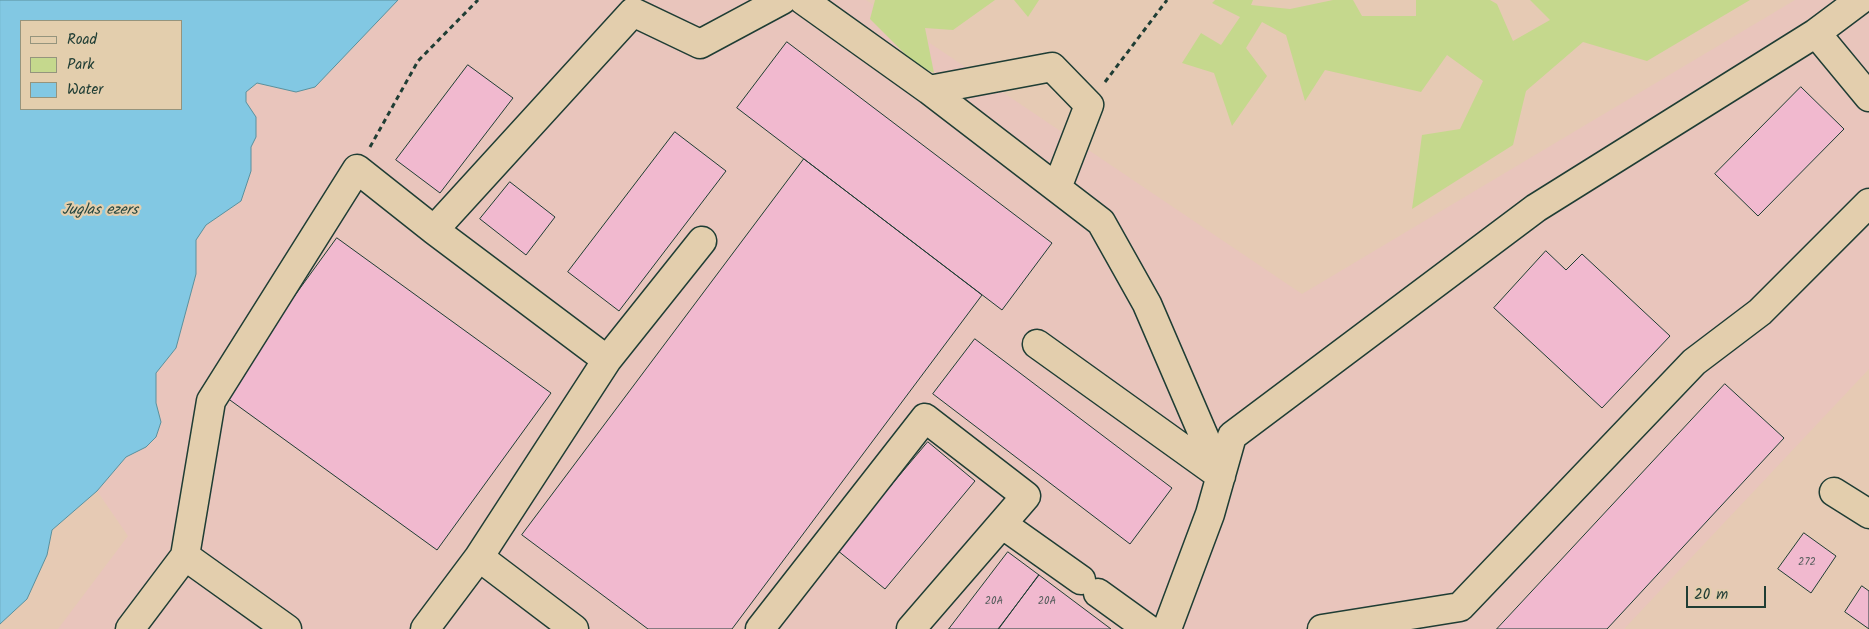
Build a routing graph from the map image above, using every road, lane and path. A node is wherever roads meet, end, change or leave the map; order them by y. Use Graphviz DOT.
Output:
graph roads {
  1 [pos="478,0"];
  2 [pos="782,0"];
  3 [pos="803,0"];
  4 [pos="1167,0"];
  5 [pos="1860,0"];
  6 [pos="627,6"];
  7 [pos="1816,33"];
  8 [pos="930,90"];
  9 [pos="1869,97"];
  10 [pos="1089,105"];
  11 [pos="357,170"];
  12 [pos="1057,188"];
  13 [pos="1869,203"];
  14 [pos="434,230"];
  15 [pos="702,241"];
  16 [pos="1037,344"];
  17 [pos="607,360"];
  18 [pos="1221,476"];
  19 [pos="1834,492"];
  20 [pos="1869,514"];
  21 [pos="1002,524"];
  22 [pos="185,556"];
  23 [pos="479,557"];
  24 [pos="1460,607"];
  25 [pos="130,629"];
  26 [pos="287,629"];
  27 [pos="425,629"];
  28 [pos="574,629"];
  29 [pos="760,629"];
  30 [pos="911,629"];
  31 [pos="1148,629"];
  32 [pos="1167,629"];
  33 [pos="1322,629"];
  34 [pos="1426,629"];
  1 -- 11 [label="path"];
  2 -- 6 [label="street"];
  3 -- 8 [label="street"];
  4 -- 10 [label="path"];
  5 -- 7 [label="street"];
  6 -- 14 [label="street"];
  7 -- 9 [label="street"];
  7 -- 18 [label="street"];
  8 -- 10 [label="street"];
  8 -- 12 [label="street"];
  10 -- 12 [label="street"];
  11 -- 14 [label="street"];
  11 -- 22 [label="street"];
  12 -- 18 [label="street"];
  13 -- 24 [label="street"];
  14 -- 17 [label="street"];
  15 -- 17 [label="street"];
  16 -- 18 [label="street"];
  17 -- 23 [label="street"];
  18 -- 32 [label="street"];
  19 -- 20 [label="street"];
  21 -- 29 [label="street"];
  21 -- 30 [label="street"];
  21 -- 31 [label="street"];
  22 -- 25 [label="street"];
  22 -- 26 [label="street"];
  23 -- 27 [label="street"];
  23 -- 28 [label="street"];
  24 -- 33 [label="street"];
  24 -- 34 [label="street"];
}
